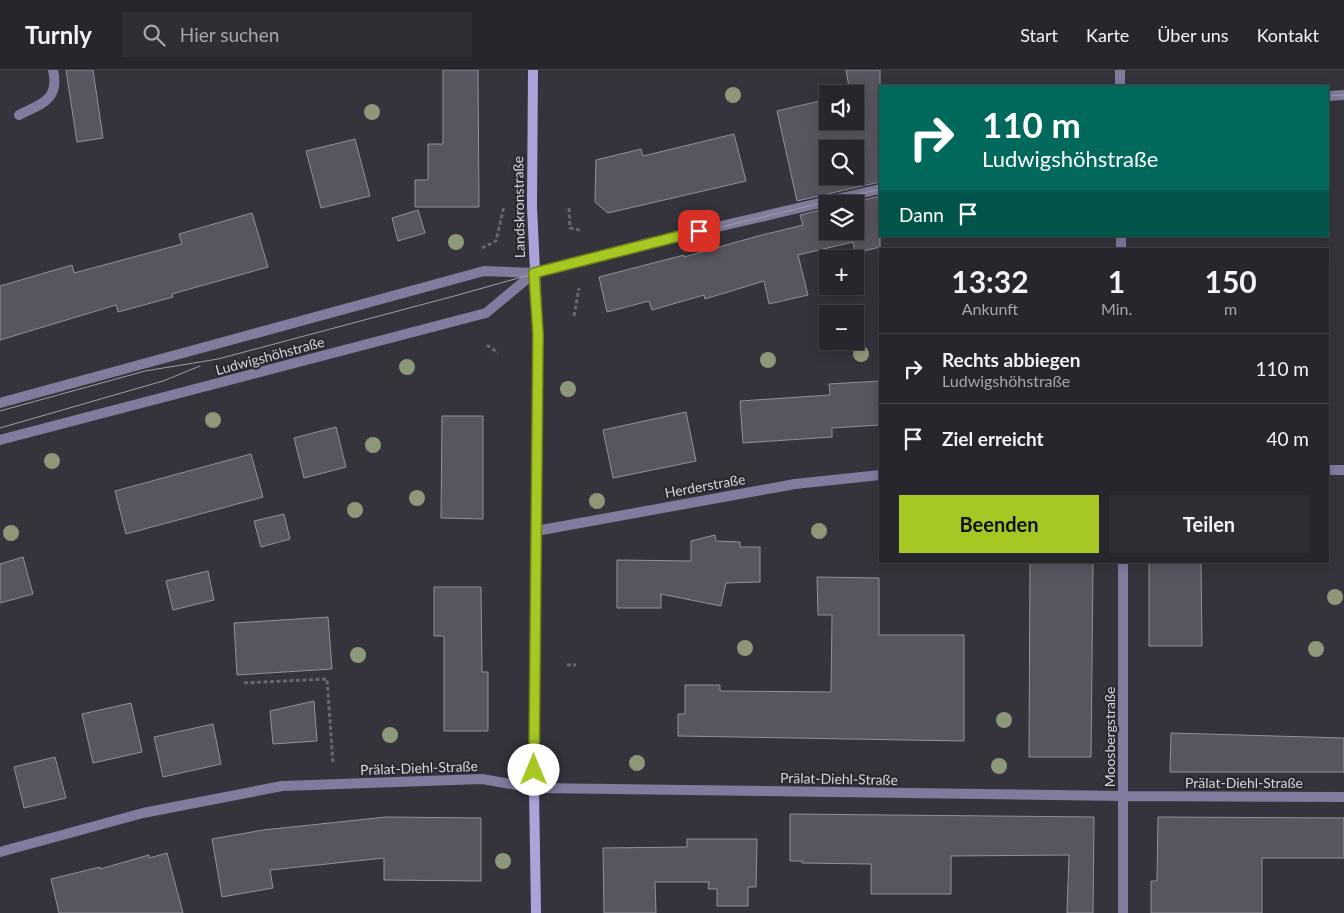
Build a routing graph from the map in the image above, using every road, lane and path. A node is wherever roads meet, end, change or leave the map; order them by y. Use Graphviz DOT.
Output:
graph roads {
  1 [pos="52,70"];
  2 [pos="533,70"];
  3 [pos="1120,70"];
  4 [pos="1120,85"];
  5 [pos="1344,95"];
  6 [pos="1329,96"];
  7 [pos="19,115"];
  8 [pos="879,189"];
  9 [pos="504,206"];
  10 [pos="569,208"];
  11 [pos="580,230"];
  12 [pos="482,248"];
  13 [pos="534,273"];
  14 [pos="579,288"];
  15 [pos="574,316"];
  16 [pos="487,345"];
  17 [pos="498,354"];
  18 [pos="0,404"];
  19 [pos="0,440"];
  20 [pos="1329,470"];
  21 [pos="1344,470"];
  22 [pos="879,475"];
  23 [pos="536,530"];
  24 [pos="1123,563"];
  25 [pos="567,665"];
  26 [pos="576,665"];
  27 [pos="244,683"];
  28 [pos="334,784"];
  29 [pos="534,788"];
  30 [pos="1124,796"];
  31 [pos="1344,797"];
  32 [pos="0,852"];
  33 [pos="536,913"];
  34 [pos="1123,913"];
  1 -- 7 [label="street"];
  2 -- 13 [label="main road, Landskronstraße"];
  3 -- 4 [label="street"];
  5 -- 6 [label="street"];
  8 -- 13 [label="street, Ludwigshöhstraße"];
  9 -- 12 [label="path"];
  10 -- 11 [label="path"];
  13 -- 18 [label="street, Ludwigshöhstraße"];
  13 -- 19 [label="street, Ludwigshöhstraße"];
  13 -- 23 [label="main road, Landskronstraße"];
  14 -- 15 [label="path"];
  16 -- 17 [label="path"];
  20 -- 21 [label="street"];
  22 -- 23 [label="street, Herderstraße"];
  23 -- 29 [label="main road, Landskronstraße"];
  24 -- 30 [label="street, Moosbergstraße"];
  25 -- 26 [label="path"];
  27 -- 28 [label="path"];
  28 -- 29 [label="street, Prälat-Diehl-Straße"];
  28 -- 32 [label="street, Prälat-Diehl-Straße"];
  29 -- 30 [label="street, Prälat-Diehl-Straße"];
  29 -- 33 [label="main road, Landskronstraße"];
  30 -- 31 [label="street, Prälat-Diehl-Straße"];
  30 -- 34 [label="street, Moosbergstraße"];
}
